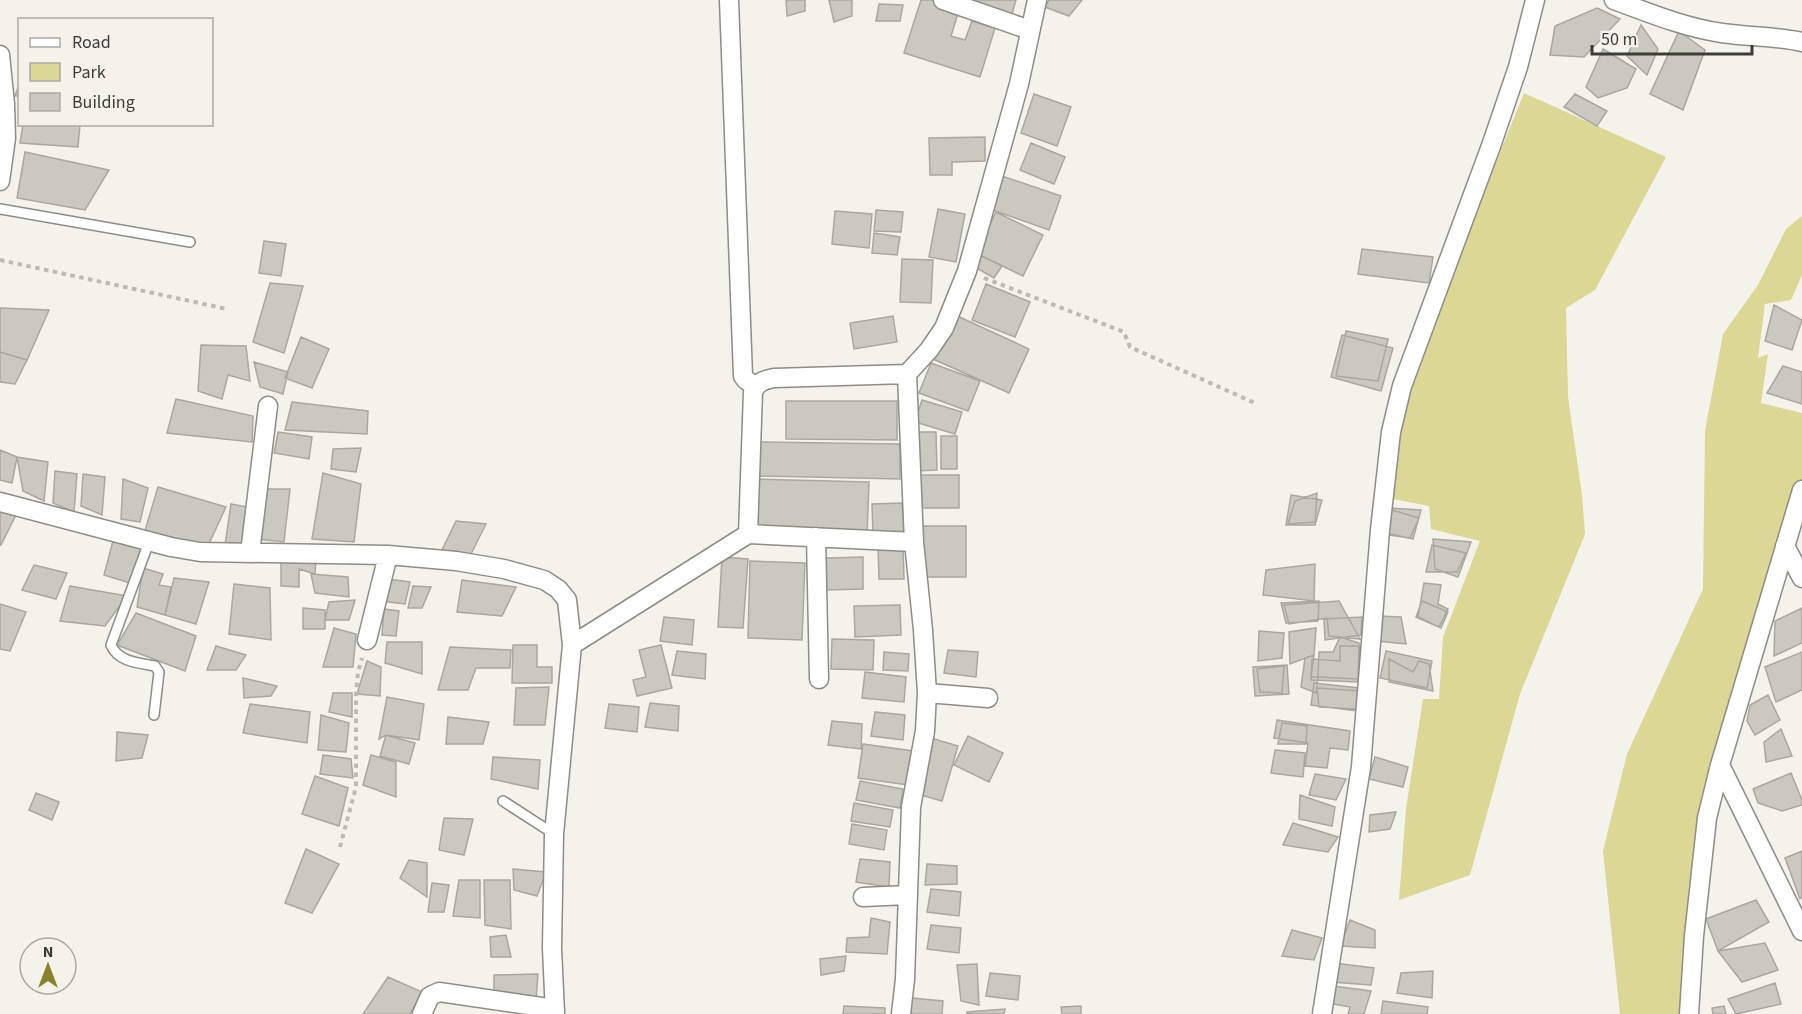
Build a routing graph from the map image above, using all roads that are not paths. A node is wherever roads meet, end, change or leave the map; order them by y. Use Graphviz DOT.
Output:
graph roads {
  1 [pos="729,0"];
  2 [pos="943,0"];
  3 [pos="1036,0"];
  4 [pos="1535,0"];
  5 [pos="1614,0"];
  6 [pos="1030,30"];
  7 [pos="1802,42"];
  8 [pos="0,55"];
  9 [pos="0,181"];
  10 [pos="0,209"];
  11 [pos="190,242"];
  12 [pos="907,374"];
  13 [pos="755,386"];
  14 [pos="268,406"];
  15 [pos="1802,490"];
  16 [pos="0,502"];
  17 [pos="748,534"];
  18 [pos="816,537"];
  19 [pos="149,542"];
  20 [pos="914,542"];
  21 [pos="1785,546"];
  22 [pos="250,553"];
  23 [pos="388,555"];
  24 [pos="1802,578"];
  25 [pos="367,640"];
  26 [pos="572,645"];
  27 [pos="819,679"];
  28 [pos="927,693"];
  29 [pos="988,698"];
  30 [pos="154,715"];
  31 [pos="1720,765"];
  32 [pos="502,801"];
  33 [pos="554,834"];
  34 [pos="908,895"];
  35 [pos="863,897"];
  36 [pos="1802,931"];
  37 [pos="555,1012"];
  38 [pos="422,1014"];
  39 [pos="901,1014"];
  40 [pos="1322,1014"];
  41 [pos="1689,1014"];
  1 -- 13 [label="street"];
  2 -- 6 [label="street"];
  3 -- 6 [label="street"];
  4 -- 40 [label="street"];
  5 -- 7 [label="street"];
  6 -- 12 [label="street"];
  8 -- 9 [label="street"];
  10 -- 11 [label="lane"];
  12 -- 13 [label="street"];
  12 -- 20 [label="street"];
  13 -- 17 [label="street"];
  14 -- 22 [label="street"];
  15 -- 21 [label="street"];
  16 -- 19 [label="street"];
  17 -- 18 [label="street"];
  17 -- 26 [label="street"];
  18 -- 20 [label="street"];
  18 -- 27 [label="street"];
  19 -- 22 [label="street"];
  19 -- 30 [label="lane"];
  20 -- 28 [label="street"];
  21 -- 24 [label="street"];
  21 -- 31 [label="street"];
  22 -- 23 [label="street"];
  23 -- 25 [label="street"];
  23 -- 26 [label="street"];
  26 -- 33 [label="street"];
  28 -- 29 [label="street"];
  28 -- 34 [label="street"];
  31 -- 36 [label="street"];
  31 -- 41 [label="street"];
  32 -- 33 [label="lane"];
  33 -- 37 [label="street"];
  34 -- 35 [label="street"];
  34 -- 39 [label="street"];
  37 -- 38 [label="street"];
}
